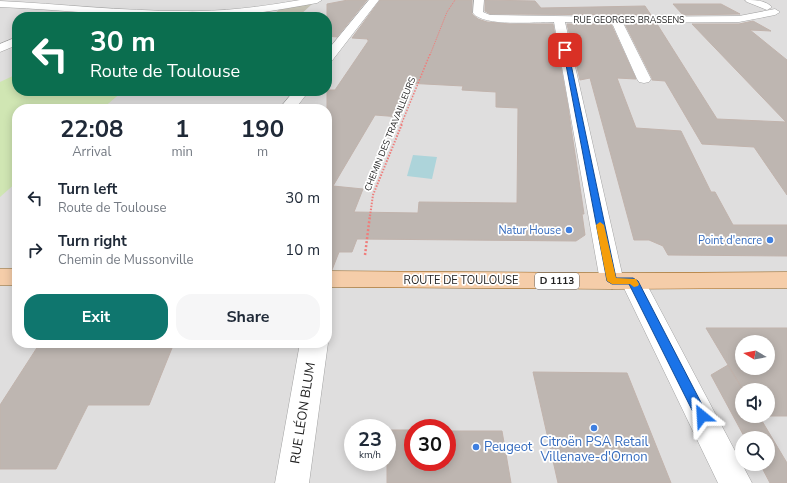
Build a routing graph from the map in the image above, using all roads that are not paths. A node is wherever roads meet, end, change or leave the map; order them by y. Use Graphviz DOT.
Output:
graph roads {
  1 [pos="318,0"];
  2 [pos="374,0"];
  3 [pos="479,0"];
  4 [pos="750,0"];
  5 [pos="2,5"];
  6 [pos="88,10"];
  7 [pos="778,10"];
  8 [pos="83,12"];
  9 [pos="131,12"];
  10 [pos="232,12"];
  11 [pos="559,20"];
  12 [pos="616,20"];
  13 [pos="12,43"];
  14 [pos="0,48"];
  15 [pos="332,53"];
  16 [pos="644,79"];
  17 [pos="298,96"];
  18 [pos="291,104"];
  19 [pos="0,277"];
  20 [pos="12,277"];
  21 [pos="332,279"];
  22 [pos="787,280"];
  23 [pos="622,281"];
  24 [pos="313,348"];
  25 [pos="292,483"];
  26 [pos="735,483"];
  1 -- 10 [label="street"];
  2 -- 15 [label="street"];
  3 -- 11 [label="street, RUE GEORGES BRASSENS"];
  4 -- 7 [label="street"];
  5 -- 6 [label="street"];
  6 -- 8 [label="street"];
  6 -- 9 [label="street"];
  7 -- 12 [label="street, RUE GEORGES BRASSENS"];
  11 -- 12 [label="street, RUE GEORGES BRASSENS"];
  11 -- 23 [label="street"];
  12 -- 16 [label="street"];
  13 -- 14 [label="street"];
  17 -- 18 [label="street"];
  19 -- 20 [label="main road"];
  21 -- 23 [label="main road, ROUTE DE TOULOUSE / D 1113"];
  22 -- 23 [label="main road, ROUTE DE TOULOUSE / D 1113"];
  23 -- 26 [label="street"];
  24 -- 25 [label="street, RUE LÉON BLUM"];
}
